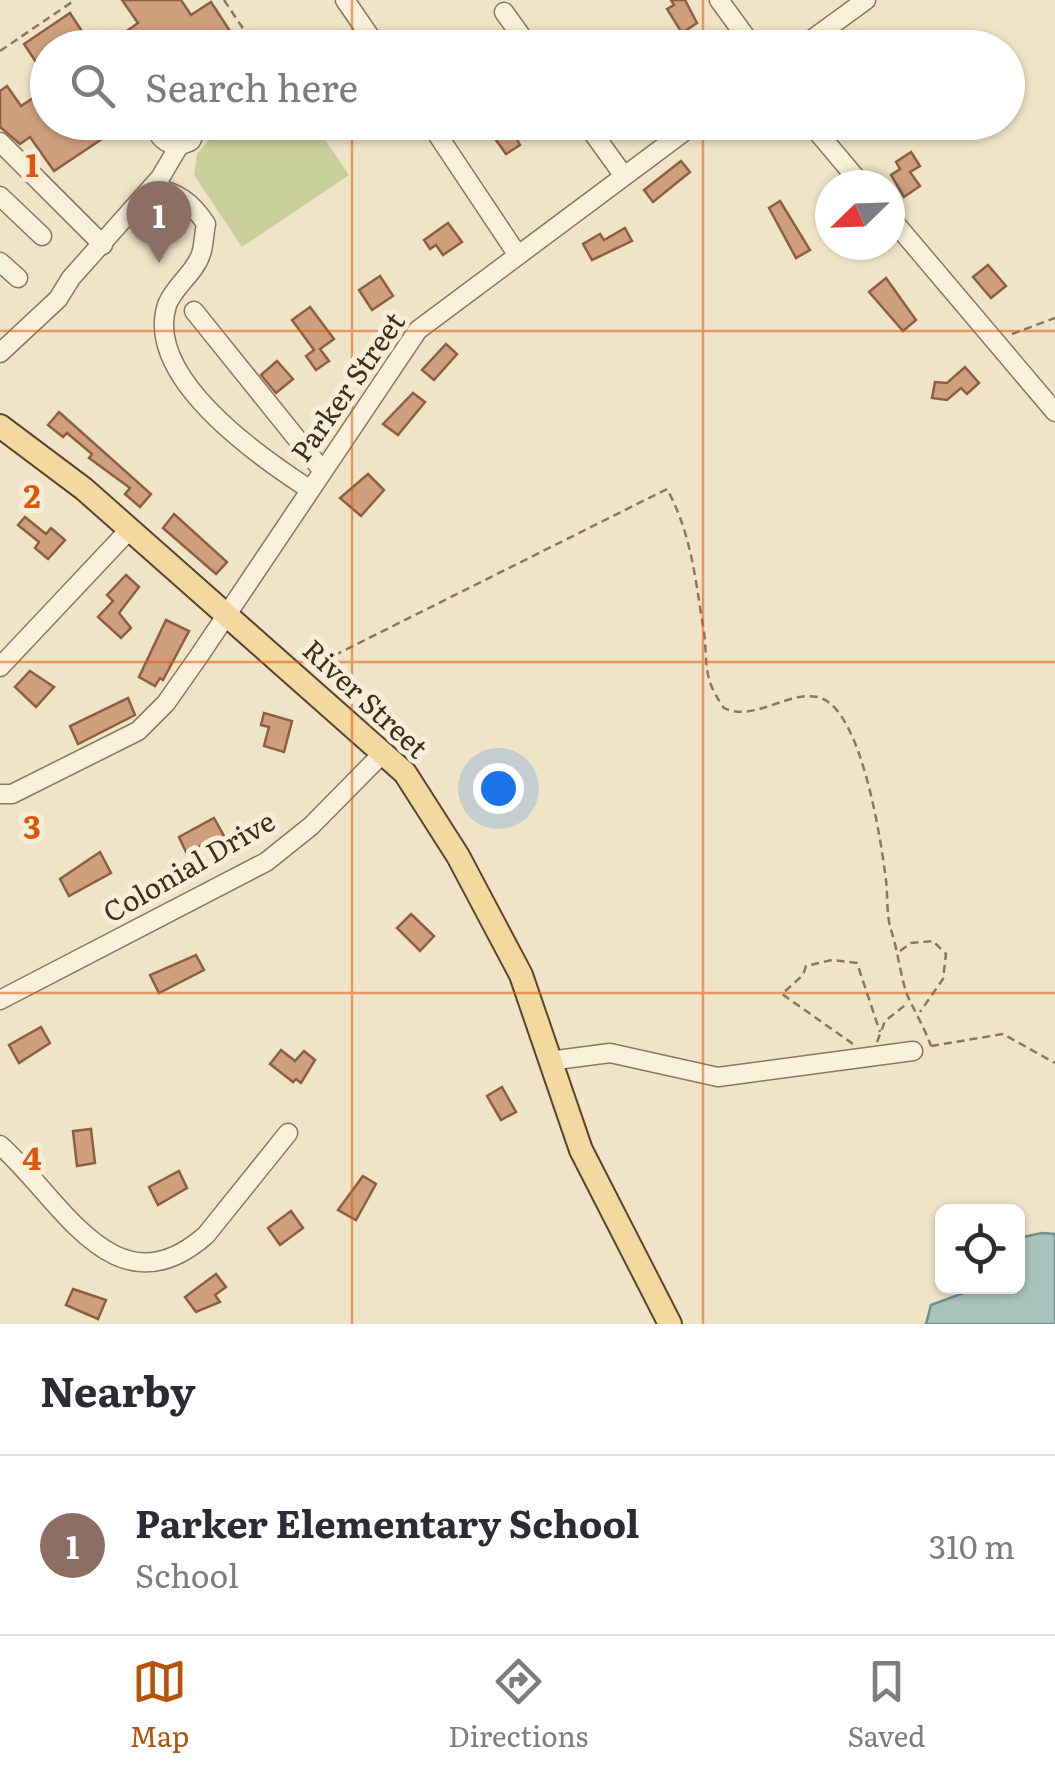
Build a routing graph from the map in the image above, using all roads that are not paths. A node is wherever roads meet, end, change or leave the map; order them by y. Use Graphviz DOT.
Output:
graph roads {
  1 [pos="345,0"];
  2 [pos="719,0"];
  3 [pos="866,0"];
  4 [pos="504,12"];
  5 [pos="366,30"];
  6 [pos="517,30"];
  7 [pos="741,30"];
  8 [pos="825,30"];
  9 [pos="162,140"];
  10 [pos="192,140"];
  11 [pos="442,140"];
  12 [pos="598,140"];
  13 [pos="673,140"];
  14 [pos="824,140"];
  15 [pos="0,142"];
  16 [pos="180,146"];
  17 [pos="849,170"];
  18 [pos="624,176"];
  19 [pos="152,187"];
  20 [pos="3,205"];
  21 [pos="905,234"];
  22 [pos="42,236"];
  23 [pos="103,245"];
  24 [pos="517,254"];
  25 [pos="0,262"];
  26 [pos="18,278"];
  27 [pos="194,311"];
  28 [pos="0,353"];
  29 [pos="1055,412"];
  30 [pos="0,426"];
  31 [pos="322,470"];
  32 [pos="309,488"];
  33 [pos="130,529"];
  34 [pos="225,612"];
  35 [pos="0,667"];
  36 [pos="384,752"];
  37 [pos="0,794"];
  38 [pos="0,1000"];
  39 [pos="922,1049"];
  40 [pos="549,1061"];
  41 [pos="288,1133"];
  42 [pos="0,1145"];
  43 [pos="670,1324"];
  1 -- 5 [label="street"];
  2 -- 7 [label="street"];
  3 -- 8 [label="street"];
  4 -- 6 [label="street"];
  9 -- 16 [label="street"];
  10 -- 16 [label="street"];
  11 -- 24 [label="street"];
  12 -- 18 [label="street"];
  13 -- 18 [label="street, Parker Street"];
  14 -- 17 [label="street"];
  15 -- 23 [label="street"];
  16 -- 19 [label="street"];
  18 -- 24 [label="street, Parker Street"];
  19 -- 23 [label="street"];
  19 -- 32 [label="street"];
  20 -- 22 [label="street"];
  21 -- 29 [label="street"];
  23 -- 28 [label="street"];
  24 -- 31 [label="street, Parker Street"];
  25 -- 26 [label="street"];
  27 -- 31 [label="street"];
  30 -- 33 [label="main road, River Street"];
  31 -- 32 [label="street, Parker Street"];
  32 -- 34 [label="street, Parker Street"];
  33 -- 34 [label="main road, River Street"];
  33 -- 35 [label="street"];
  34 -- 36 [label="main road, River Street"];
  34 -- 37 [label="street, Parker Street"];
  36 -- 38 [label="street, Colonial Drive"];
  36 -- 40 [label="main road, River Street"];
  39 -- 40 [label="street"];
  40 -- 43 [label="main road, River Street"];
  41 -- 42 [label="street"];
}
